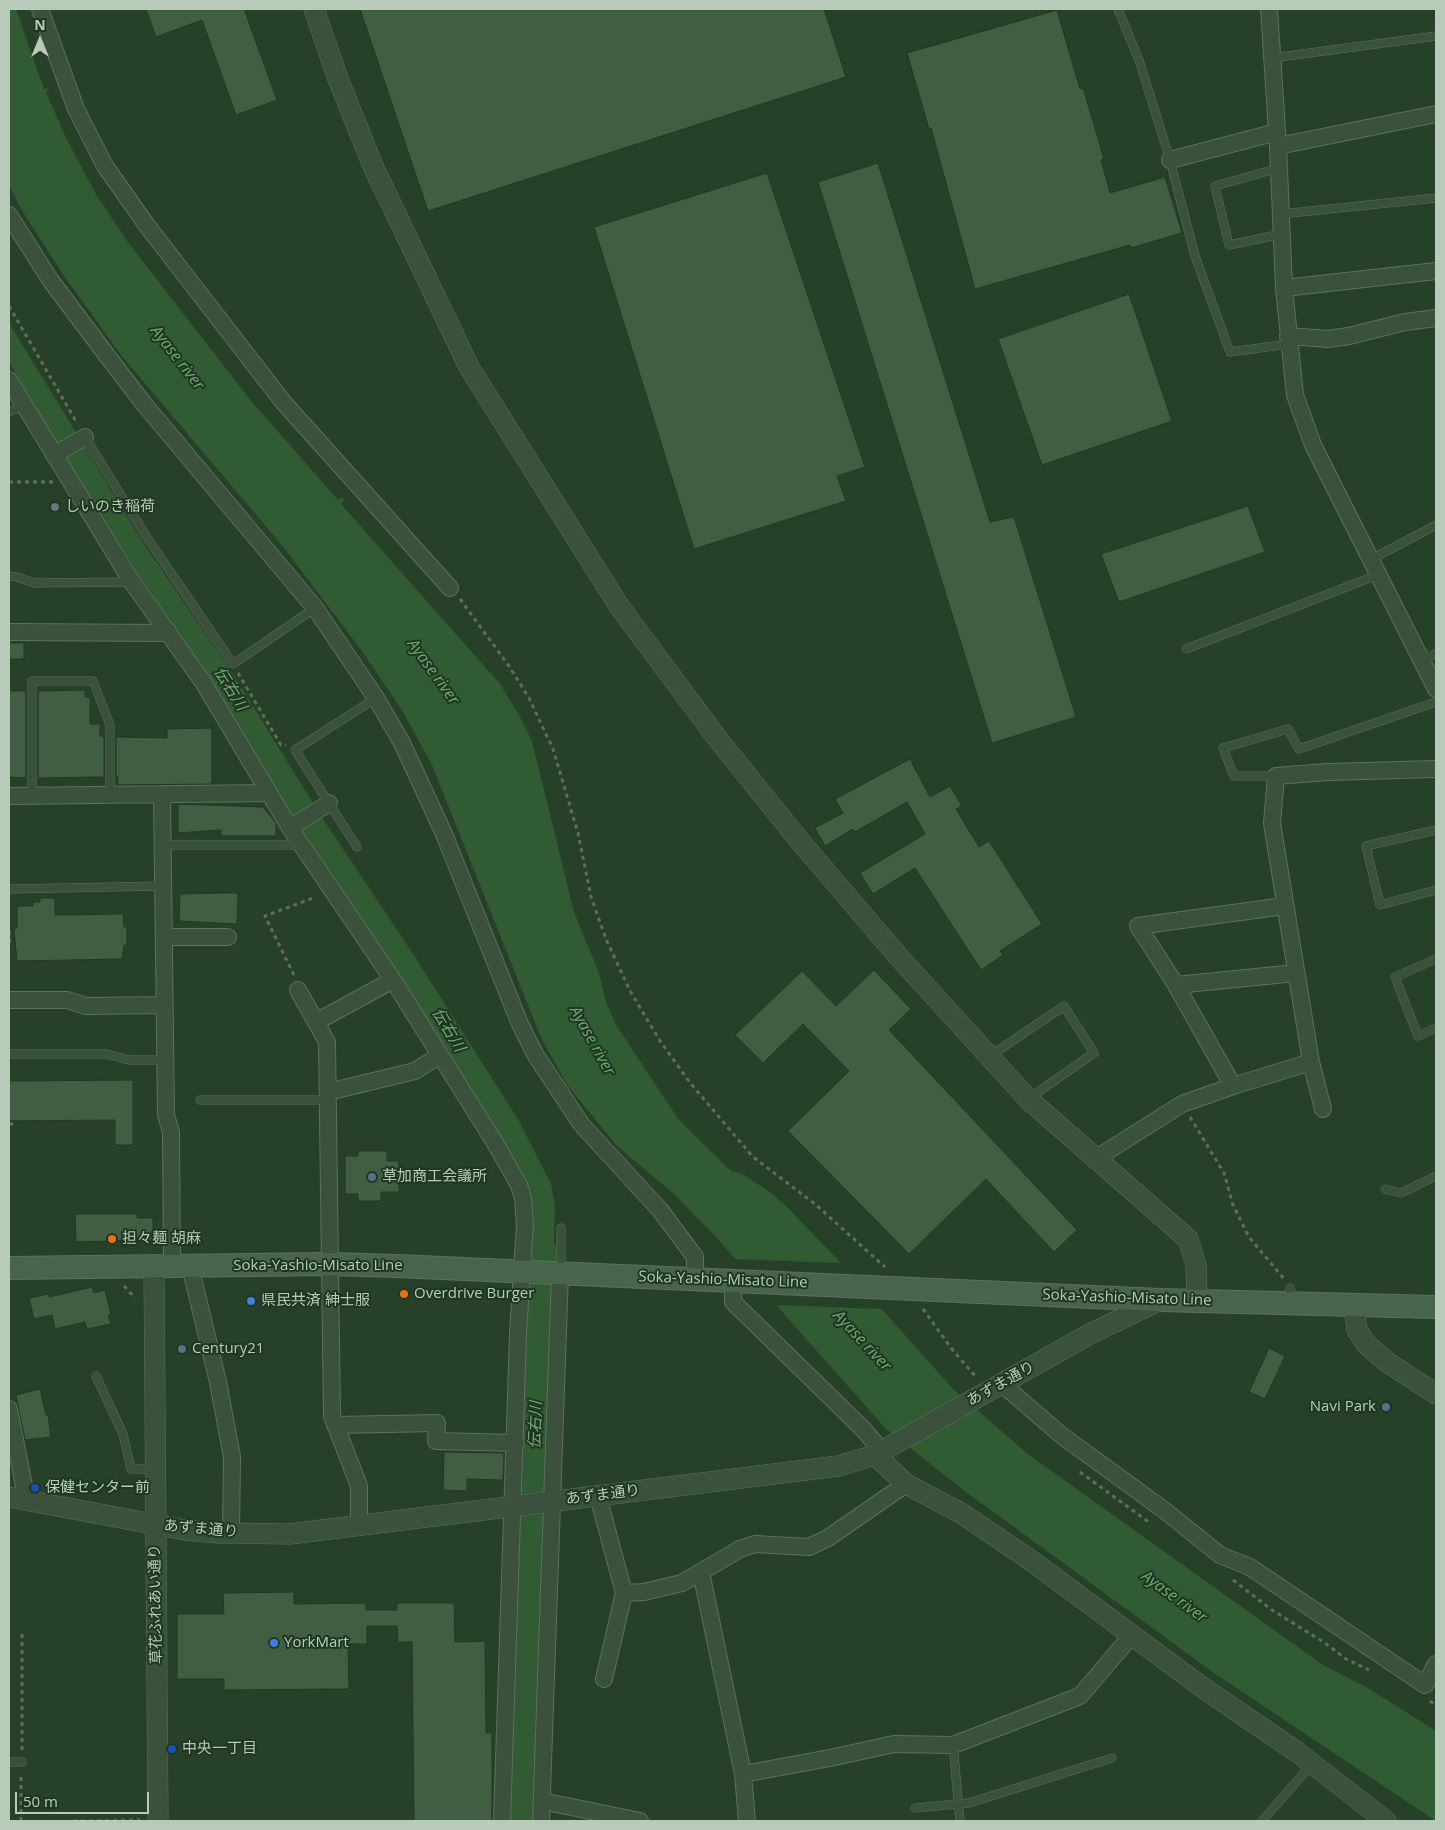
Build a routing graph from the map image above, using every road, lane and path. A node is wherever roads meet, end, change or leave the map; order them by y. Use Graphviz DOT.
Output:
graph roads {
  1 [pos="40,9"];
  2 [pos="314,9"];
  3 [pos="1118,9"];
  4 [pos="1269,9"];
  5 [pos="1436,36"];
  6 [pos="1272,58"];
  7 [pos="1436,114"];
  8 [pos="1278,139"];
  9 [pos="1170,160"];
  10 [pos="1279,168"];
  11 [pos="1436,198"];
  12 [pos="1282,214"];
  13 [pos="9,216"];
  14 [pos="1282,234"];
  15 [pos="1436,272"];
  16 [pos="1284,288"];
  17 [pos="9,306"];
  18 [pos="1436,318"];
  19 [pos="1288,340"];
  20 [pos="9,380"];
  21 [pos="16,408"];
  22 [pos="85,437"];
  23 [pos="54,455"];
  24 [pos="9,482"];
  25 [pos="70,482"];
  26 [pos="1436,524"];
  27 [pos="1372,559"];
  28 [pos="1380,574"];
  29 [pos="9,576"];
  30 [pos="132,582"];
  31 [pos="450,588"];
  32 [pos="315,608"];
  33 [pos="168,631"];
  34 [pos="9,632"];
  35 [pos="1186,649"];
  36 [pos="1430,657"];
  37 [pos="233,664"];
  38 [pos="1436,689"];
  39 [pos="376,698"];
  40 [pos="1436,702"];
  41 [pos="301,746"];
  42 [pos="1436,769"];
  43 [pos="1276,776"];
  44 [pos="269,793"];
  45 [pos="162,795"];
  46 [pos="9,796"];
  47 [pos="32,796"];
  48 [pos="110,796"];
  49 [pos="325,806"];
  50 [pos="292,827"];
  51 [pos="1436,830"];
  52 [pos="162,845"];
  53 [pos="301,845"];
  54 [pos="357,846"];
  55 [pos="164,886"];
  56 [pos="9,889"];
  57 [pos="1436,890"];
  58 [pos="332,891"];
  59 [pos="1284,906"];
  60 [pos="9,932"];
  61 [pos="164,937"];
  62 [pos="228,937"];
  63 [pos="10,947"];
  64 [pos="1436,959"];
  65 [pos="1296,973"];
  66 [pos="393,980"];
  67 [pos="1176,985"];
  68 [pos="298,990"];
  69 [pos="9,1000"];
  70 [pos="164,1005"];
  71 [pos="316,1022"];
  72 [pos="1436,1028"];
  73 [pos="9,1054"];
  74 [pos="440,1055"];
  75 [pos="988,1057"];
  76 [pos="165,1060"];
  77 [pos="1311,1062"];
  78 [pos="1233,1086"];
  79 [pos="328,1096"];
  80 [pos="1028,1099"];
  81 [pos="200,1100"];
  82 [pos="1182,1104"];
  83 [pos="1323,1109"];
  84 [pos="9,1124"];
  85 [pos="17,1124"];
  86 [pos="1095,1159"];
  87 [pos="1436,1176"];
  88 [pos="1385,1189"];
  89 [pos="561,1228"];
  90 [pos="330,1264"];
  91 [pos="172,1266"];
  92 [pos="9,1268"];
  93 [pos="526,1272"];
  94 [pos="557,1273"];
  95 [pos="695,1279"];
  96 [pos="729,1281"];
  97 [pos="890,1287"];
  98 [pos="923,1289"];
  99 [pos="1290,1296"];
  100 [pos="1160,1300"];
  101 [pos="1197,1301"];
  102 [pos="1354,1306"];
  103 [pos="1436,1307"];
  104 [pos="96,1376"];
  105 [pos="993,1389"];
  106 [pos="1436,1394"];
  107 [pos="9,1409"];
  108 [pos="335,1425"];
  109 [pos="516,1442"];
  110 [pos="885,1449"];
  111 [pos="155,1469"];
  112 [pos="906,1484"];
  113 [pos="598,1496"];
  114 [pos="16,1499"];
  115 [pos="549,1501"];
  116 [pos="516,1506"];
  117 [pos="155,1525"];
  118 [pos="359,1526"];
  119 [pos="231,1533"];
  120 [pos="701,1572"];
  121 [pos="624,1593"];
  122 [pos="22,1634"];
  123 [pos="1132,1635"];
  124 [pos="1436,1664"];
  125 [pos="604,1680"];
  126 [pos="953,1745"];
  127 [pos="1112,1758"];
  128 [pos="9,1762"];
  129 [pos="22,1762"];
  130 [pos="1312,1764"];
  131 [pos="743,1774"];
  132 [pos="542,1801"];
  133 [pos="958,1803"];
  134 [pos="915,1808"];
  135 [pos="21,1821"];
  136 [pos="73,1821"];
  137 [pos="149,1821"];
  138 [pos="502,1821"];
  139 [pos="542,1821"];
  140 [pos="640,1821"];
  141 [pos="747,1821"];
  142 [pos="960,1821"];
  143 [pos="1262,1821"];
  144 [pos="1386,1821"];
  1 -- 31 [label="street"];
  2 -- 75 [label="street"];
  3 -- 9 [label="lane"];
  4 -- 6 [label="street"];
  5 -- 6 [label="lane"];
  6 -- 8 [label="street"];
  7 -- 8 [label="street"];
  8 -- 9 [label="street"];
  8 -- 10 [label="street"];
  9 -- 19 [label="lane"];
  10 -- 12 [label="street"];
  10 -- 14 [label="lane"];
  11 -- 12 [label="lane"];
  12 -- 14 [label="street"];
  13 -- 32 [label="street"];
  14 -- 16 [label="street"];
  15 -- 16 [label="street"];
  16 -- 19 [label="street"];
  17 -- 22 [label="path"];
  18 -- 19 [label="street"];
  19 -- 27 [label="street"];
  20 -- 21 [label="street"];
  21 -- 23 [label="street"];
  22 -- 23 [label="street"];
  22 -- 37 [label="lane"];
  23 -- 25 [label="street"];
  24 -- 25 [label="path"];
  25 -- 30 [label="street"];
  26 -- 27 [label="lane"];
  27 -- 28 [label="street"];
  28 -- 35 [label="lane"];
  28 -- 36 [label="street"];
  29 -- 30 [label="lane"];
  30 -- 33 [label="street"];
  31 -- 97 [label="path"];
  32 -- 37 [label="lane"];
  32 -- 39 [label="street"];
  33 -- 34 [label="street"];
  33 -- 44 [label="street"];
  36 -- 38 [label="street"];
  37 -- 41 [label="path"];
  39 -- 41 [label="lane"];
  39 -- 95 [label="street"];
  40 -- 43 [label="lane"];
  41 -- 49 [label="lane"];
  42 -- 43 [label="street"];
  43 -- 59 [label="street"];
  44 -- 45 [label="street"];
  44 -- 50 [label="street"];
  45 -- 48 [label="street"];
  45 -- 52 [label="street"];
  46 -- 47 [label="street"];
  47 -- 48 [label="street"];
  47 -- 48 [label="lane"];
  49 -- 50 [label="street"];
  49 -- 54 [label="lane"];
  50 -- 53 [label="street"];
  51 -- 57 [label="lane"];
  52 -- 53 [label="lane"];
  52 -- 55 [label="street"];
  53 -- 58 [label="street"];
  55 -- 56 [label="lane"];
  55 -- 61 [label="street"];
  58 -- 66 [label="street"];
  58 -- 68 [label="path"];
  59 -- 65 [label="street"];
  59 -- 67 [label="street"];
  60 -- 63 [label="path"];
  61 -- 62 [label="street"];
  61 -- 70 [label="street"];
  64 -- 72 [label="lane"];
  65 -- 67 [label="street"];
  65 -- 77 [label="street"];
  66 -- 71 [label="street"];
  66 -- 74 [label="street"];
  67 -- 78 [label="street"];
  68 -- 71 [label="street"];
  69 -- 70 [label="street"];
  70 -- 76 [label="street"];
  71 -- 79 [label="street"];
  73 -- 76 [label="lane"];
  74 -- 79 [label="street"];
  74 -- 93 [label="street"];
  75 -- 80 [label="street"];
  75 -- 80 [label="lane"];
  76 -- 91 [label="street"];
  77 -- 78 [label="street"];
  77 -- 83 [label="street"];
  78 -- 82 [label="street"];
  79 -- 81 [label="lane"];
  79 -- 90 [label="street"];
  80 -- 86 [label="street"];
  82 -- 86 [label="street"];
  82 -- 99 [label="path"];
  84 -- 85 [label="path"];
  86 -- 101 [label="street"];
  87 -- 88 [label="lane"];
  89 -- 94 [label="lane"];
  90 -- 91 [label="main road, Soka-Yashio-Misato Line"];
  90 -- 93 [label="main road, Soka-Yashio-Misato Line"];
  90 -- 108 [label="street"];
  91 -- 92 [label="main road, Soka-Yashio-Misato Line"];
  91 -- 111 [label="street, 草花ふれあい通り"];
  91 -- 119 [label="street"];
  93 -- 94 [label="main road, Soka-Yashio-Misato Line"];
  93 -- 109 [label="street"];
  94 -- 95 [label="main road, Soka-Yashio-Misato Line"];
  94 -- 115 [label="street"];
  95 -- 96 [label="main road, Soka-Yashio-Misato Line"];
  96 -- 97 [label="main road, Soka-Yashio-Misato Line"];
  96 -- 110 [label="street"];
  97 -- 98 [label="main road, Soka-Yashio-Misato Line"];
  98 -- 100 [label="main road, Soka-Yashio-Misato Line"];
  98 -- 105 [label="path"];
  99 -- 101 [label="main road, Soka-Yashio-Misato Line"];
  99 -- 102 [label="main road, Soka-Yashio-Misato Line"];
  100 -- 101 [label="main road, Soka-Yashio-Misato Line"];
  100 -- 105 [label="street, あずま通り"];
  102 -- 103 [label="main road, Soka-Yashio-Misato Line"];
  102 -- 106 [label="street"];
  104 -- 111 [label="lane"];
  105 -- 110 [label="street, あずま通り"];
  105 -- 124 [label="street"];
  107 -- 114 [label="street"];
  108 -- 109 [label="street"];
  108 -- 118 [label="street"];
  109 -- 116 [label="street"];
  110 -- 112 [label="street"];
  110 -- 113 [label="street, あずま通り"];
  111 -- 117 [label="street, 草花ふれあい通り"];
  112 -- 120 [label="street"];
  112 -- 123 [label="street"];
  113 -- 115 [label="street, あずま通り"];
  113 -- 121 [label="street"];
  114 -- 117 [label="street, あずま通り"];
  115 -- 116 [label="street, あずま通り"];
  115 -- 132 [label="street"];
  116 -- 118 [label="street, あずま通り"];
  116 -- 138 [label="street"];
  117 -- 119 [label="street, あずま通り"];
  117 -- 137 [label="street, 草花ふれあい通り"];
  118 -- 119 [label="street, あずま通り"];
  120 -- 121 [label="street"];
  120 -- 131 [label="street"];
  121 -- 125 [label="street"];
  122 -- 129 [label="path"];
  123 -- 126 [label="street"];
  123 -- 130 [label="street"];
  126 -- 131 [label="street"];
  126 -- 133 [label="lane"];
  127 -- 133 [label="lane"];
  128 -- 129 [label="lane"];
  129 -- 135 [label="path"];
  130 -- 143 [label="lane"];
  130 -- 144 [label="street"];
  131 -- 141 [label="street"];
  132 -- 139 [label="street"];
  132 -- 140 [label="street"];
  133 -- 134 [label="lane"];
  133 -- 142 [label="lane"];
  136 -- 137 [label="path"];
}
